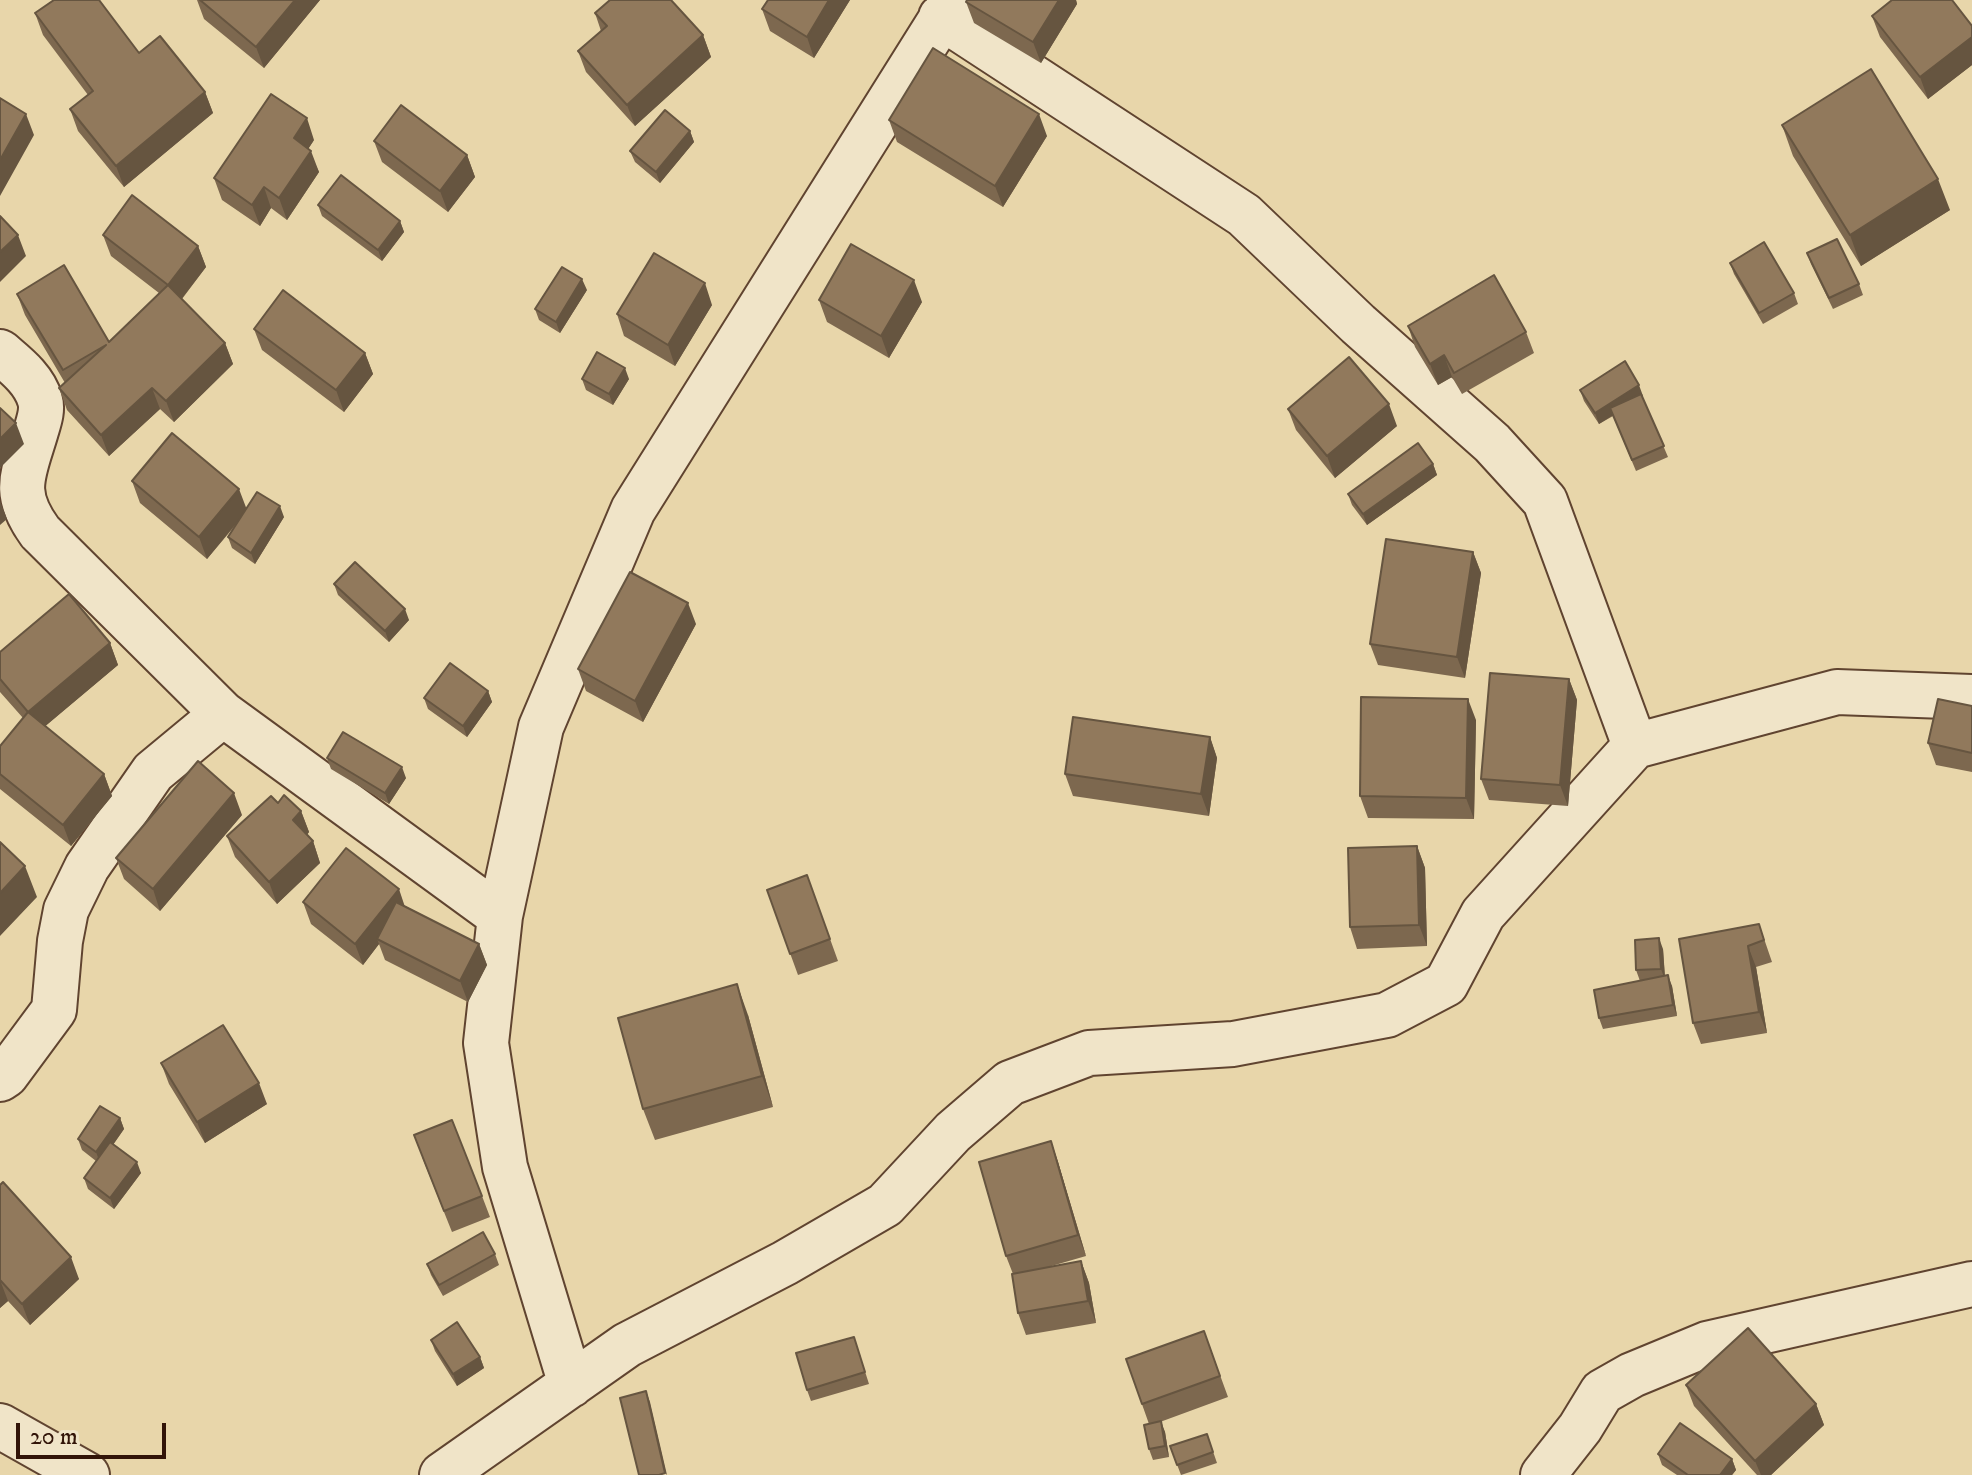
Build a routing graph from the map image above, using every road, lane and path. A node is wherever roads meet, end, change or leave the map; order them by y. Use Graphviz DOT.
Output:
graph roads {
  1 [pos="947,8"];
  2 [pos="0,352"];
  3 [pos="1972,697"];
  4 [pos="223,714"];
  5 [pos="1635,746"];
  6 [pos="500,916"];
  7 [pos="0,1079"];
  8 [pos="1972,1284"];
  9 [pos="571,1385"];
  10 [pos="0,1426"];
  11 [pos="87,1475"];
  12 [pos="442,1475"];
  13 [pos="1543,1475"];
  1 -- 5 [label="street"];
  1 -- 6 [label="street"];
  2 -- 4 [label="street"];
  3 -- 5 [label="street"];
  4 -- 6 [label="street"];
  4 -- 7 [label="street"];
  5 -- 9 [label="street"];
  6 -- 9 [label="street"];
  8 -- 13 [label="street"];
  9 -- 12 [label="street"];
  10 -- 11 [label="street"];
}
